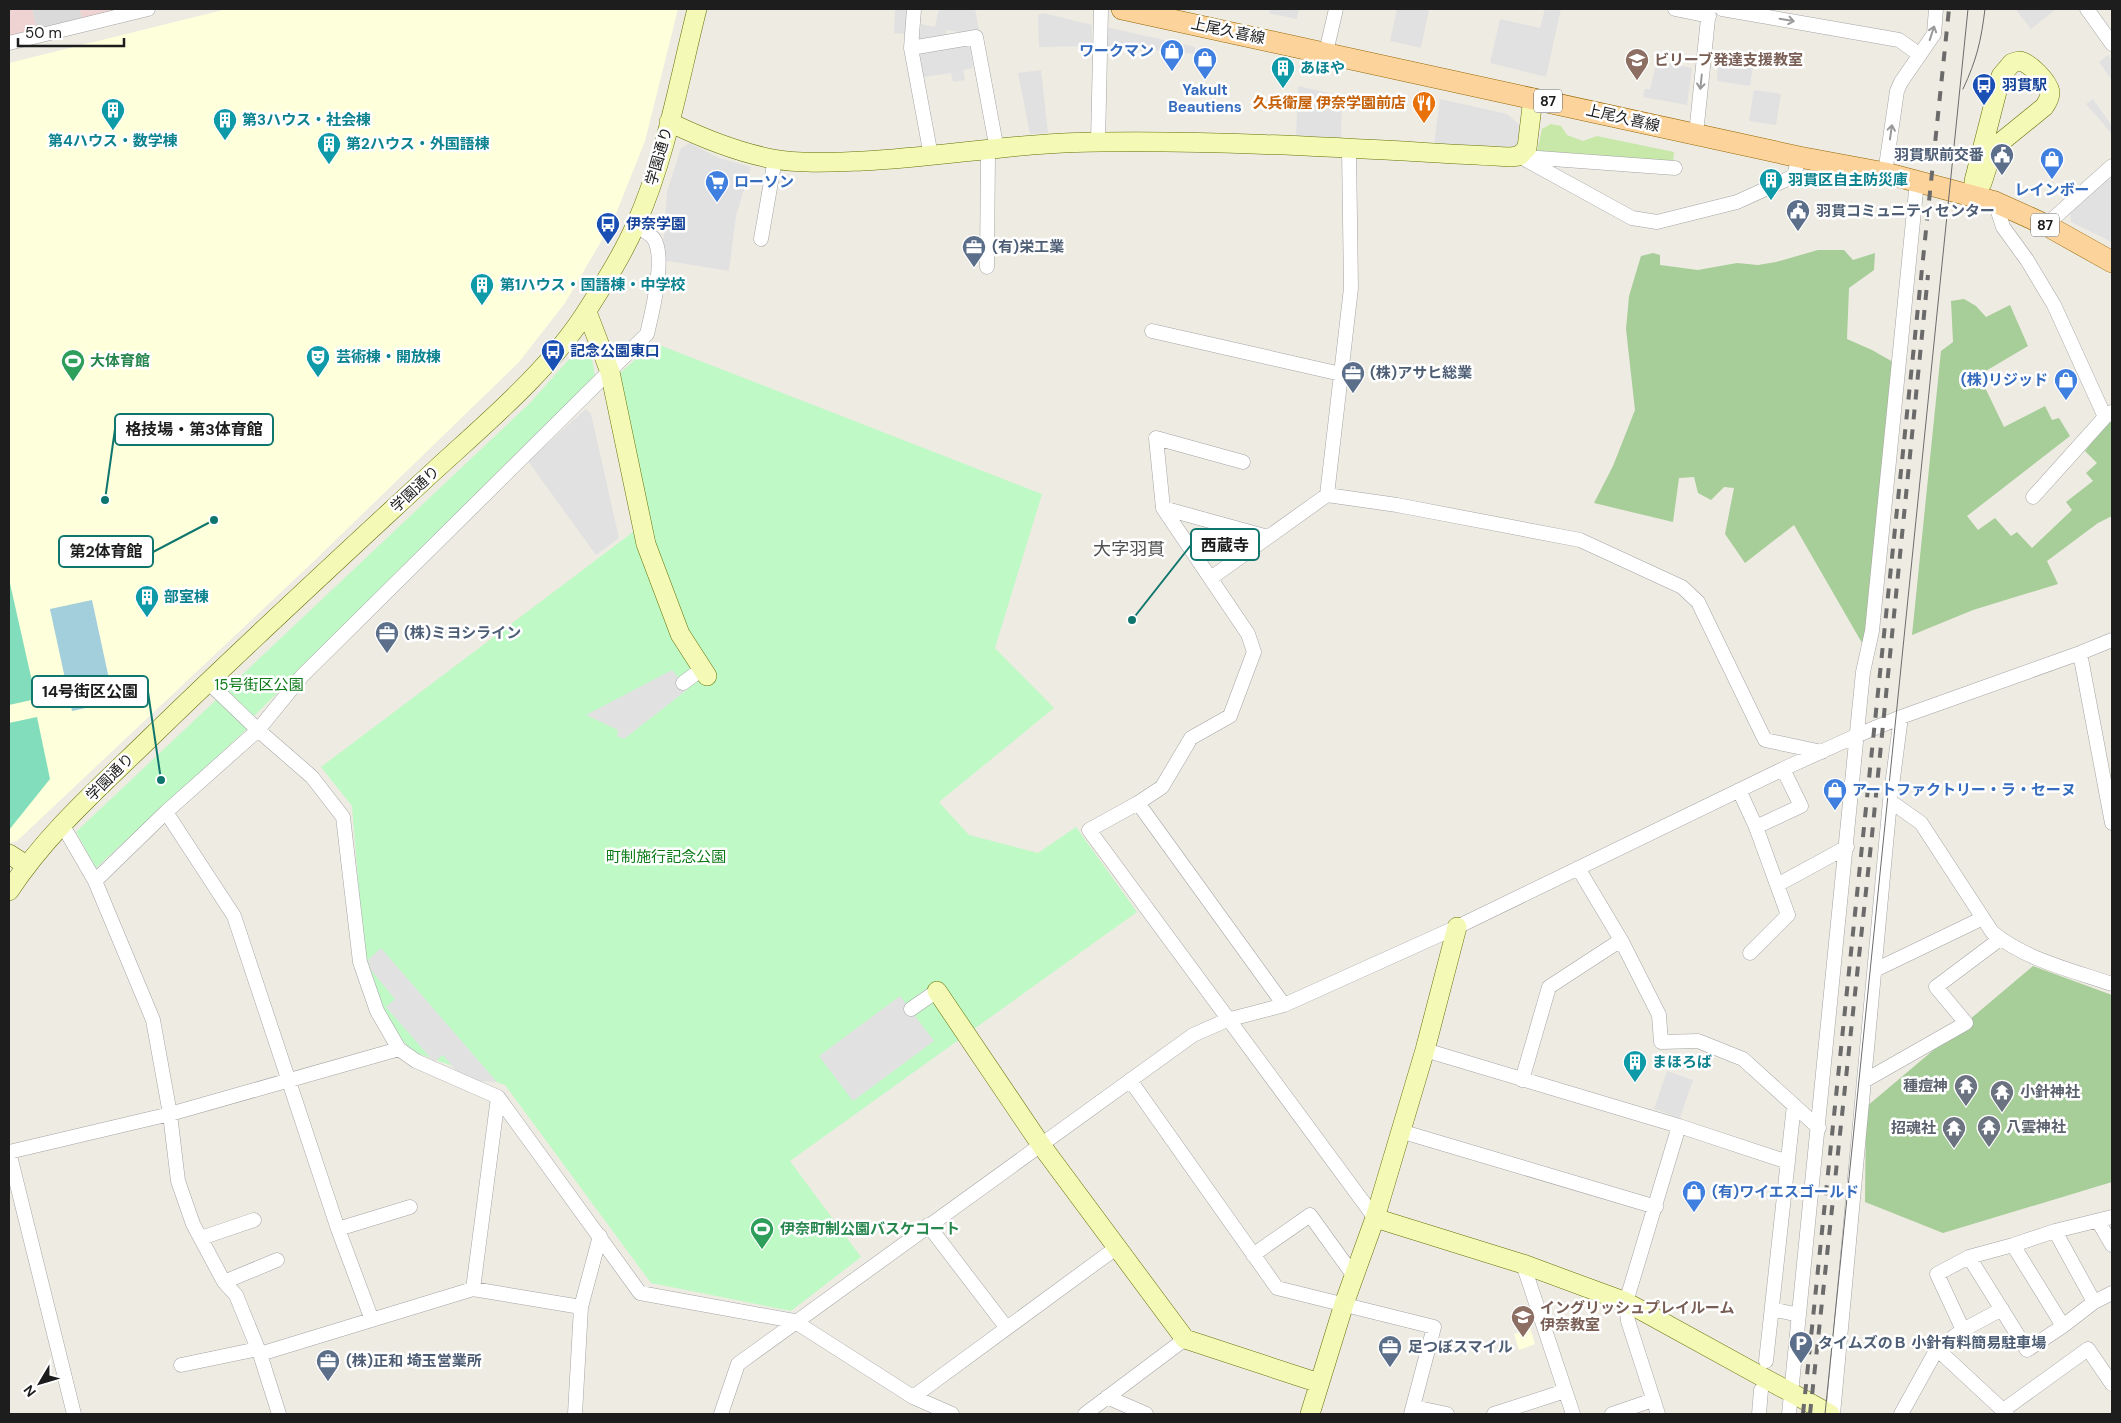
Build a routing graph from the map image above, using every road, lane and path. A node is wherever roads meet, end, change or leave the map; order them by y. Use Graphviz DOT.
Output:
graph roads {
  1 [pos="697,9"];
  2 [pos="914,9"];
  3 [pos="1101,9"];
  4 [pos="1122,9"];
  5 [pos="1336,9"];
  6 [pos="1675,9"];
  7 [pos="1722,9"];
  8 [pos="1936,9"];
  9 [pos="2087,9"];
  10 [pos="141,10"];
  11 [pos="1709,12"];
  12 [pos="9,43"];
  13 [pos="2112,44"];
  14 [pos="911,48"];
  15 [pos="1326,52"];
  16 [pos="1920,54"];
  17 [pos="1533,98"];
  18 [pos="1995,102"];
  19 [pos="669,122"];
  20 [pos="2018,129"];
  21 [pos="1696,134"];
  22 [pos="1098,142"];
  23 [pos="1349,149"];
  24 [pos="992,150"];
  25 [pos="931,156"];
  26 [pos="1519,156"];
  27 [pos="1799,157"];
  28 [pos="775,159"];
  29 [pos="2112,166"];
  30 [pos="1675,168"];
  31 [pos="1885,173"];
  32 [pos="1917,181"];
  33 [pos="1974,195"];
  34 [pos="1995,202"];
  35 [pos="636,225"];
  36 [pos="2046,226"];
  37 [pos="761,239"];
  38 [pos="2112,262"];
  39 [pos="987,267"];
  40 [pos="586,312"];
  41 [pos="1152,331"];
  42 [pos="610,372"];
  43 [pos="1341,374"];
  44 [pos="2109,415"];
  45 [pos="1243,462"];
  46 [pos="1327,495"];
  47 [pos="2033,497"];
  48 [pos="1163,508"];
  49 [pos="1268,537"];
  50 [pos="1211,578"];
  51 [pos="2112,640"];
  52 [pos="2080,654"];
  53 [pos="704,673"];
  54 [pos="207,681"];
  55 [pos="683,683"];
  56 [pos="1901,717"];
  57 [pos="258,730"];
  58 [pos="1858,735"];
  59 [pos="1822,752"];
  60 [pos="1783,769"];
  61 [pos="1739,790"];
  62 [pos="2109,792"];
  63 [pos="1890,801"];
  64 [pos="1138,803"];
  65 [pos="166,812"];
  66 [pos="2112,823"];
  67 [pos="62,824"];
  68 [pos="1756,827"];
  69 [pos="1847,847"];
  70 [pos="9,854"];
  71 [pos="26,865"];
  72 [pos="1578,868"];
  73 [pos="94,881"];
  74 [pos="1777,885"];
  75 [pos="9,891"];
  76 [pos="1983,918"];
  77 [pos="1457,927"];
  78 [pos="2000,939"];
  79 [pos="1621,940"];
  80 [pos="1750,953"];
  81 [pos="1875,970"];
  82 [pos="2112,984"];
  83 [pos="936,991"];
  84 [pos="1284,1005"];
  85 [pos="911,1009"];
  86 [pos="1228,1020"];
  87 [pos="399,1048"];
  88 [pos="1425,1050"];
  89 [pos="1130,1080"];
  90 [pos="1522,1080"];
  91 [pos="288,1081"];
  92 [pos="1864,1081"];
  93 [pos="498,1097"];
  94 [pos="1794,1105"];
  95 [pos="170,1114"];
  96 [pos="1679,1126"];
  97 [pos="1819,1128"];
  98 [pos="1400,1131"];
  99 [pos="1041,1145"];
  100 [pos="9,1152"];
  101 [pos="1788,1162"];
  102 [pos="1656,1206"];
  103 [pos="410,1207"];
  104 [pos="2112,1217"];
  105 [pos="1375,1218"];
  106 [pos="254,1220"];
  107 [pos="2098,1221"];
  108 [pos="928,1225"];
  109 [pos="338,1229"];
  110 [pos="2055,1231"];
  111 [pos="600,1236"];
  112 [pos="201,1238"];
  113 [pos="2013,1245"];
  114 [pos="2112,1245"];
  115 [pos="1116,1248"];
  116 [pos="1254,1255"];
  117 [pos="1969,1257"];
  118 [pos="277,1260"];
  119 [pos="1523,1264"];
  120 [pos="1354,1276"];
  121 [pos="224,1282"];
  122 [pos="473,1289"];
  123 [pos="2112,1293"];
  124 [pos="1626,1302"];
  125 [pos="2094,1302"];
  126 [pos="1344,1304"];
  127 [pos="581,1307"];
  128 [pos="1772,1309"];
  129 [pos="2002,1309"];
  130 [pos="1799,1315"];
  131 [pos="372,1320"];
  132 [pos="794,1321"];
  133 [pos="2063,1326"];
  134 [pos="1006,1327"];
  135 [pos="1964,1330"];
  136 [pos="1185,1338"];
  137 [pos="1937,1349"];
  138 [pos="259,1352"];
  139 [pos="1766,1361"];
  140 [pos="181,1365"];
  141 [pos="1319,1383"];
  142 [pos="2112,1384"];
  143 [pos="1762,1390"];
  144 [pos="1565,1391"];
  145 [pos="1791,1394"];
  146 [pos="913,1397"];
  147 [pos="1107,1397"];
  148 [pos="1653,1400"];
  149 [pos="1413,1411"];
  150 [pos="2005,1412"];
  151 [pos="74,1414"];
  152 [pos="279,1414"];
  153 [pos="575,1414"];
  154 [pos="721,1414"];
  155 [pos="952,1414"];
  156 [pos="1085,1414"];
  157 [pos="1146,1414"];
  158 [pos="1310,1414"];
  159 [pos="1447,1414"];
  160 [pos="1494,1414"];
  161 [pos="1573,1414"];
  162 [pos="1612,1414"];
  163 [pos="1658,1414"];
  164 [pos="1759,1414"];
  165 [pos="1789,1414"];
  166 [pos="1831,1414"];
  167 [pos="1901,1414"];
  1 -- 19 [label="street, 学園通り"];
  2 -- 14 [label="street"];
  3 -- 22 [label="street"];
  4 -- 15 [label="main road, 上尾久喜線 / 87"];
  5 -- 15 [label="street"];
  6 -- 11 [label="street"];
  7 -- 16 [label="street, one-way"];
  16 -- 8 [label="street, one-way"];
  9 -- 13 [label="street"];
  10 -- 12 [label="street"];
  11 -- 21 [label="street, one-way"];
  14 -- 24 [label="street"];
  14 -- 25 [label="street"];
  15 -- 17 [label="main road, 上尾久喜線 / 87"];
  31 -- 16 [label="street, one-way"];
  17 -- 21 [label="main road, 上尾久喜線 / 87"];
  17 -- 26 [label="street"];
  18 -- 20 [label="street"];
  18 -- 20 [label="street"];
  18 -- 33 [label="street"];
  19 -- 28 [label="street"];
  19 -- 35 [label="street, 学園通り"];
  20 -- 33 [label="street"];
  21 -- 27 [label="main road, 上尾久喜線 / 87"];
  22 -- 23 [label="street"];
  22 -- 24 [label="street"];
  23 -- 26 [label="street"];
  23 -- 43 [label="street"];
  24 -- 25 [label="street"];
  24 -- 39 [label="street"];
  25 -- 28 [label="street"];
  26 -- 27 [label="street"];
  26 -- 30 [label="street"];
  27 -- 31 [label="main road, 上尾久喜線 / 87"];
  28 -- 37 [label="street"];
  29 -- 36 [label="street"];
  31 -- 32 [label="main road, 上尾久喜線 / 87"];
  32 -- 33 [label="main road, 上尾久喜線 / 87"];
  32 -- 58 [label="street"];
  33 -- 34 [label="main road, 上尾久喜線 / 87"];
  34 -- 36 [label="main road, 上尾久喜線 / 87"];
  34 -- 44 [label="street"];
  35 -- 40 [label="street, 学園通り"];
  35 -- 42 [label="street"];
  36 -- 38 [label="main road, 上尾久喜線 / 87"];
  40 -- 42 [label="street"];
  40 -- 54 [label="street, 学園通り"];
  41 -- 43 [label="street"];
  42 -- 53 [label="street"];
  42 -- 57 [label="street"];
  43 -- 46 [label="street"];
  44 -- 47 [label="street"];
  45 -- 48 [label="street"];
  46 -- 49 [label="street"];
  46 -- 59 [label="street"];
  48 -- 49 [label="street"];
  48 -- 50 [label="street"];
  49 -- 50 [label="street"];
  50 -- 64 [label="street"];
  51 -- 52 [label="street"];
  52 -- 56 [label="street"];
  52 -- 62 [label="street"];
  53 -- 55 [label="street"];
  54 -- 57 [label="street"];
  54 -- 67 [label="street, 学園通り"];
  56 -- 58 [label="street"];
  56 -- 63 [label="street"];
  57 -- 65 [label="street"];
  57 -- 87 [label="street"];
  58 -- 59 [label="street"];
  58 -- 69 [label="street"];
  59 -- 60 [label="street"];
  60 -- 61 [label="street"];
  60 -- 68 [label="street"];
  61 -- 68 [label="street"];
  61 -- 72 [label="street"];
  62 -- 66 [label="street"];
  63 -- 76 [label="street"];
  63 -- 81 [label="street"];
  64 -- 84 [label="street"];
  64 -- 86 [label="street"];
  65 -- 73 [label="street"];
  65 -- 91 [label="street"];
  67 -- 71 [label="street, 学園通り"];
  67 -- 73 [label="street"];
  68 -- 74 [label="street"];
  69 -- 74 [label="street"];
  69 -- 97 [label="street"];
  70 -- 71 [label="street"];
  71 -- 75 [label="street, 学園通り"];
  72 -- 77 [label="street"];
  72 -- 79 [label="street"];
  73 -- 95 [label="street"];
  74 -- 80 [label="street"];
  76 -- 78 [label="street"];
  76 -- 81 [label="street"];
  77 -- 84 [label="street"];
  77 -- 88 [label="street"];
  78 -- 82 [label="street"];
  78 -- 92 [label="street"];
  79 -- 90 [label="street"];
  79 -- 94 [label="street"];
  81 -- 92 [label="street"];
  83 -- 85 [label="street"];
  83 -- 99 [label="street"];
  84 -- 86 [label="street"];
  86 -- 89 [label="street"];
  86 -- 105 [label="street"];
  87 -- 91 [label="street"];
  87 -- 93 [label="street"];
  88 -- 90 [label="street"];
  88 -- 98 [label="street"];
  89 -- 99 [label="street"];
  89 -- 116 [label="street"];
  90 -- 96 [label="street"];
  91 -- 95 [label="street"];
  91 -- 109 [label="street"];
  92 -- 166 [label="street"];
  93 -- 111 [label="street"];
  93 -- 122 [label="street"];
  94 -- 97 [label="street"];
  94 -- 101 [label="street"];
  95 -- 100 [label="street"];
  95 -- 112 [label="street"];
  96 -- 101 [label="street"];
  96 -- 102 [label="street"];
  97 -- 130 [label="street"];
  98 -- 102 [label="street"];
  98 -- 105 [label="street"];
  99 -- 108 [label="street"];
  99 -- 115 [label="street"];
  100 -- 151 [label="street"];
  101 -- 128 [label="street"];
  102 -- 124 [label="street"];
  103 -- 109 [label="street"];
  104 -- 107 [label="street"];
  105 -- 119 [label="street"];
  105 -- 120 [label="street"];
  106 -- 112 [label="street"];
  107 -- 110 [label="street"];
  107 -- 114 [label="street"];
  108 -- 132 [label="street"];
  108 -- 134 [label="street"];
  109 -- 131 [label="street"];
  110 -- 113 [label="street"];
  110 -- 125 [label="street"];
  111 -- 127 [label="street"];
  111 -- 132 [label="street"];
  112 -- 121 [label="street"];
  113 -- 117 [label="street"];
  113 -- 133 [label="street"];
  115 -- 134 [label="street"];
  115 -- 136 [label="street"];
  116 -- 120 [label="street"];
  116 -- 126 [label="street"];
  117 -- 129 [label="street"];
  117 -- 135 [label="street"];
  118 -- 121 [label="street"];
  119 -- 124 [label="street"];
  119 -- 144 [label="street"];
  120 -- 126 [label="street"];
  121 -- 138 [label="street"];
  122 -- 127 [label="street"];
  122 -- 131 [label="street"];
  123 -- 125 [label="street"];
  124 -- 145 [label="street"];
  124 -- 148 [label="street"];
  125 -- 133 [label="street"];
  126 -- 141 [label="street"];
  126 -- 149 [label="street"];
  127 -- 153 [label="street"];
  128 -- 130 [label="street"];
  128 -- 139 [label="street"];
  129 -- 133 [label="street"];
  129 -- 135 [label="street"];
  130 -- 145 [label="street"];
  131 -- 138 [label="street"];
  132 -- 146 [label="street"];
  132 -- 154 [label="street"];
  134 -- 146 [label="street"];
  135 -- 137 [label="street"];
  136 -- 141 [label="street"];
  136 -- 147 [label="street"];
  137 -- 150 [label="street"];
  137 -- 167 [label="street"];
  138 -- 140 [label="street"];
  138 -- 152 [label="street"];
  141 -- 158 [label="street"];
  142 -- 150 [label="street"];
  143 -- 164 [label="street"];
  144 -- 160 [label="street"];
  144 -- 161 [label="street"];
  145 -- 165 [label="street"];
  145 -- 166 [label="street"];
  146 -- 155 [label="street"];
  147 -- 156 [label="street"];
  147 -- 157 [label="street"];
  148 -- 162 [label="street"];
  148 -- 163 [label="street"];
  149 -- 159 [label="street"];
}
